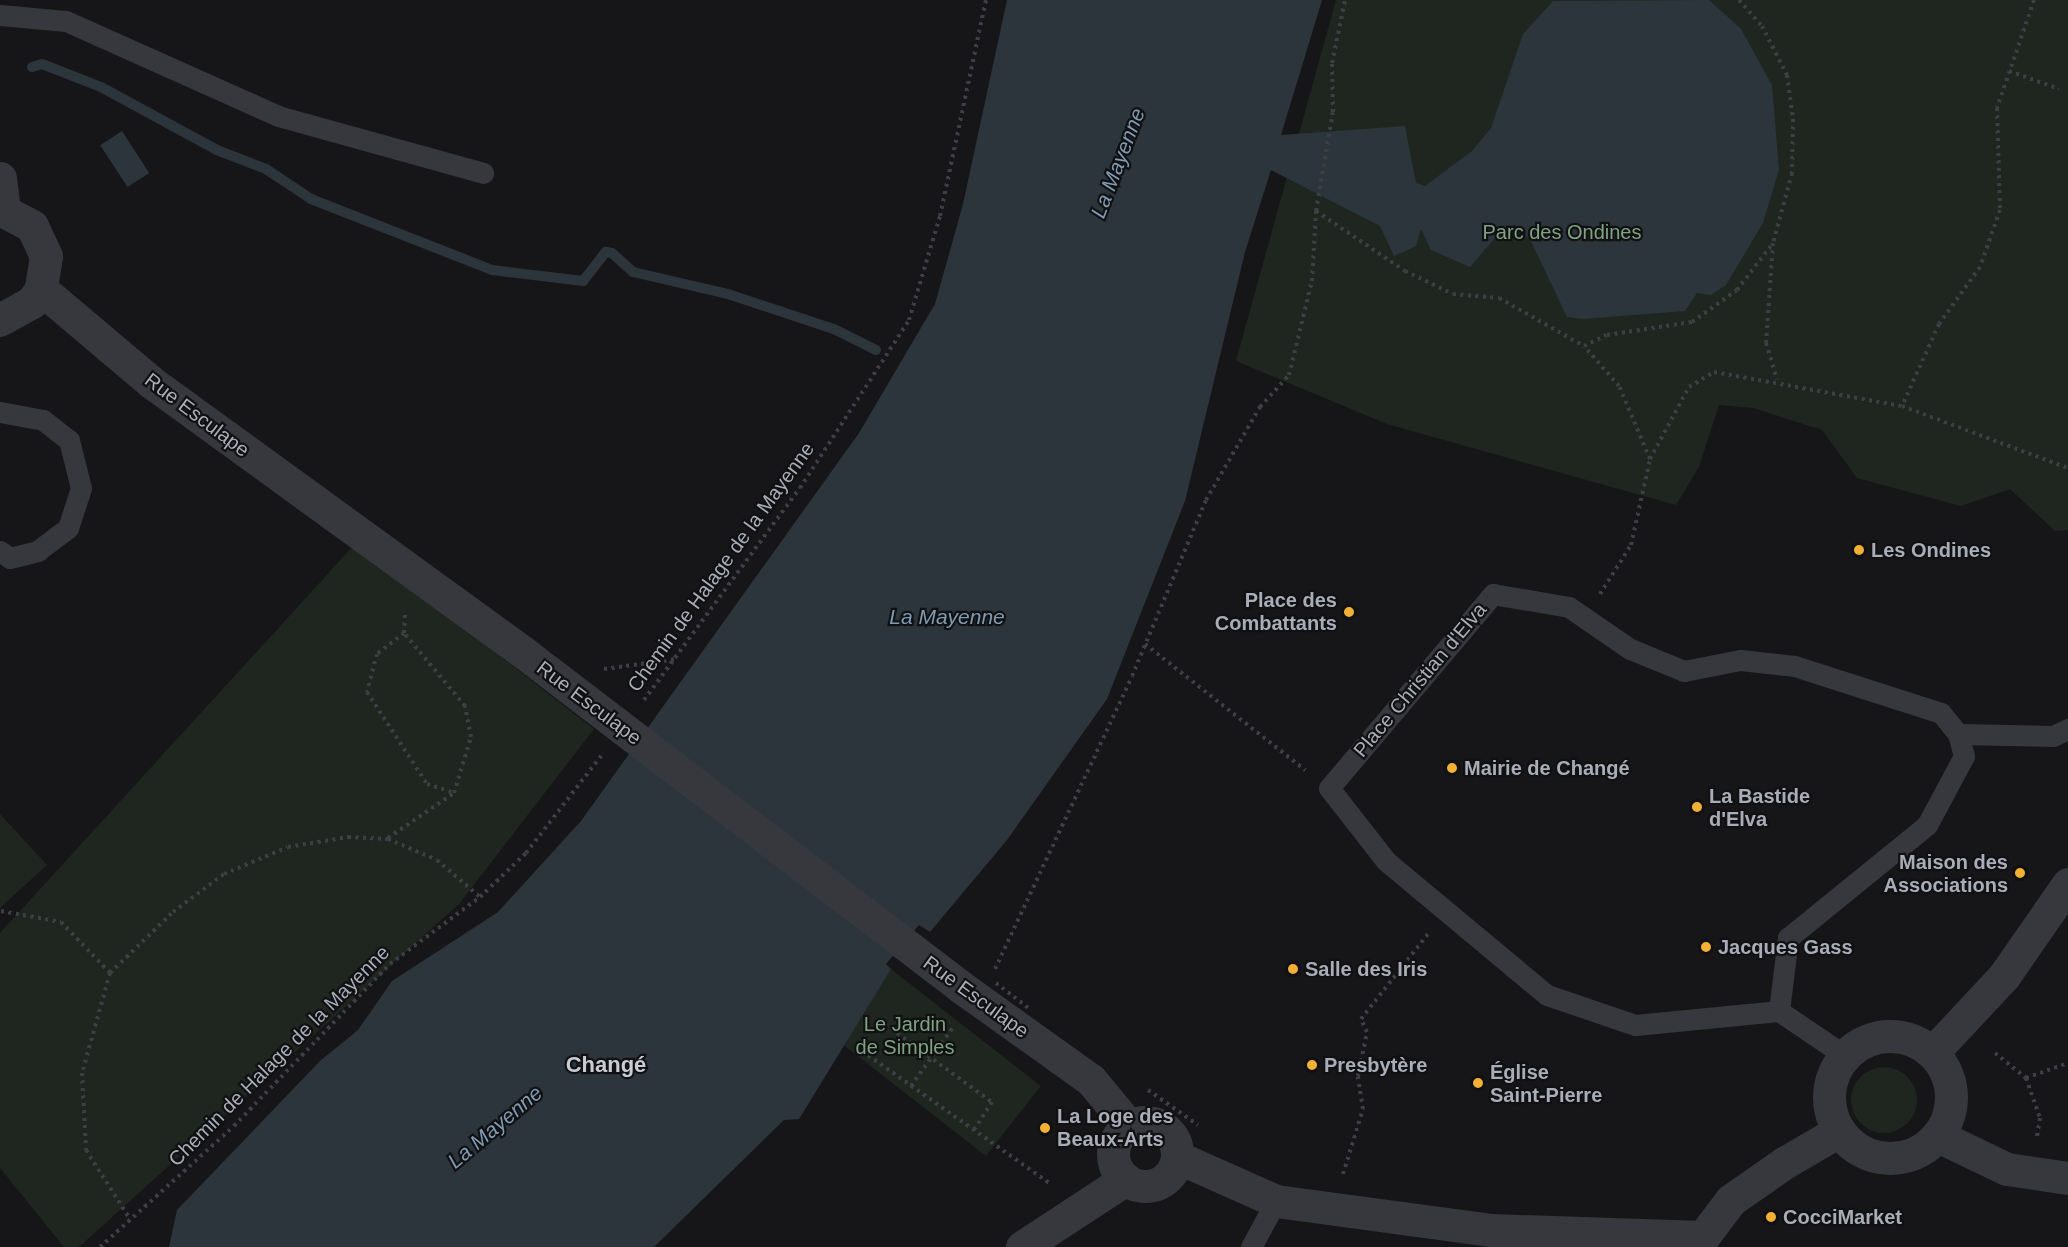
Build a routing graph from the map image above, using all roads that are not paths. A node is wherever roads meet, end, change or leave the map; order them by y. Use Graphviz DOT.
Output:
graph roads {
  1 [pos="0,15"];
  2 [pos="483,173"];
  3 [pos="1,199"];
  4 [pos="41,289"];
  5 [pos="0,320"];
  6 [pos="0,412"];
  7 [pos="0,551"];
  8 [pos="2068,729"];
  9 [pos="1958,734"];
  10 [pos="2068,884"];
  11 [pos="1779,1011"];
  12 [pos="1933,1052"];
  13 [pos="1844,1055"];
  14 [pos="1129,1126"];
  15 [pos="1839,1131"];
  16 [pos="1938,1136"];
  17 [pos="1177,1157"];
  18 [pos="2068,1178"];
  19 [pos="1126,1179"];
  20 [pos="1276,1201"];
  21 [pos="1705,1242"];
  22 [pos="1022,1247"];
  23 [pos="1251,1247"];
  1 -- 2 [label="lane"];
  3 -- 4 [label="street"];
  4 -- 5 [label="street"];
  4 -- 14 [label="street, Rue Esculape, bridge"];
  6 -- 7 [label="lane"];
  8 -- 9 [label="lane"];
  9 -- 11 [label="lane"];
  9 -- 11 [label="lane, Place Christian d'Elva"];
  10 -- 12 [label="street"];
  11 -- 13 [label="lane"];
  12 -- 13 [label="street"];
  12 -- 16 [label="street"];
  13 -- 15 [label="street"];
  14 -- 17 [label="street"];
  14 -- 19 [label="street"];
  15 -- 16 [label="street"];
  15 -- 21 [label="street"];
  16 -- 18 [label="street"];
  17 -- 19 [label="street"];
  17 -- 20 [label="street"];
  19 -- 22 [label="street"];
  20 -- 21 [label="street"];
  20 -- 23 [label="lane"];
}
